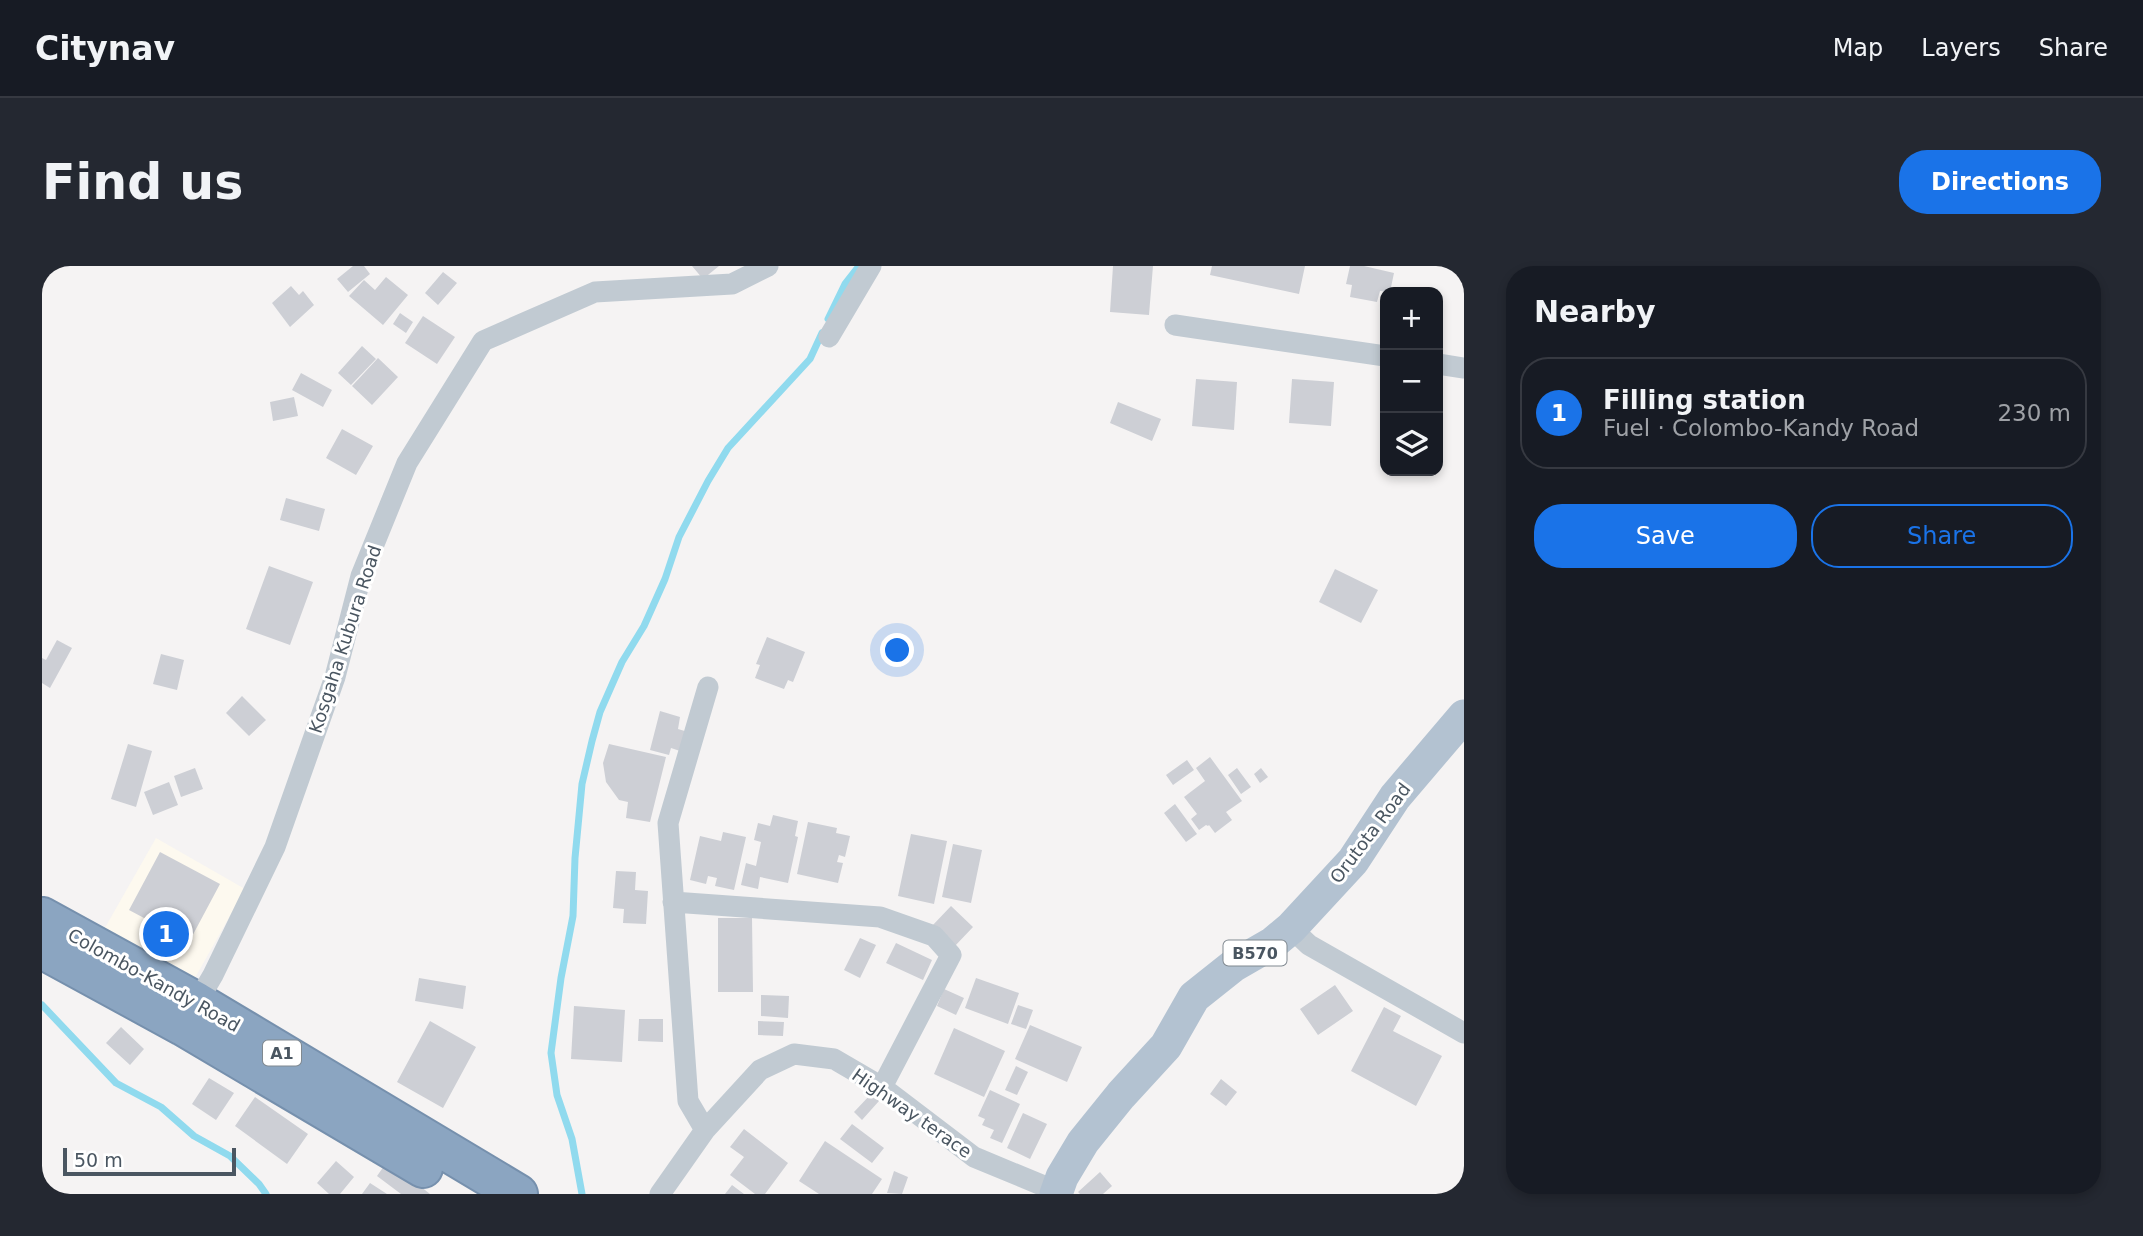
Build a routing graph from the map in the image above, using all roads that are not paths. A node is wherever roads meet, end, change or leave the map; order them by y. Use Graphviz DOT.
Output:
graph roads {
  1 [pos="871,266"];
  2 [pos="765,267"];
  3 [pos="1175,325"];
  4 [pos="829,337"];
  5 [pos="1380,355"];
  6 [pos="1443,365"];
  7 [pos="1464,368"];
  8 [pos="709,687"];
  9 [pos="1464,716"];
  10 [pos="673,902"];
  11 [pos="42,917"];
  12 [pos="1291,928"];
  13 [pos="42,949"];
  14 [pos="190,1014"];
  15 [pos="1464,1033"];
  16 [pos="882,1087"];
  17 [pos="705,1130"];
  18 [pos="1056,1193"];
  19 [pos="467,1194"];
  20 [pos="518,1194"];
  21 [pos="660,1194"];
  1 -- 4 [label="street"];
  2 -- 14 [label="street, Kosgaha Kubura Road"];
  3 -- 5 [label="street"];
  6 -- 7 [label="street"];
  8 -- 10 [label="street"];
  9 -- 12 [label="main road, Orutota Road / B570"];
  10 -- 16 [label="street"];
  10 -- 17 [label="street"];
  11 -- 14 [label="highway, Colombo-Kandy Road / A1"];
  12 -- 15 [label="street"];
  12 -- 18 [label="main road, Orutota Road / B570"];
  13 -- 14 [label="highway, Colombo-Kandy Road / A1"];
  14 -- 19 [label="highway, Colombo-Kandy Road / A1"];
  14 -- 20 [label="highway, Colombo-Kandy Road / A1"];
  16 -- 17 [label="street, Highway terace"];
  16 -- 18 [label="street, Highway terace"];
  17 -- 21 [label="street, Highway terace"];
}
